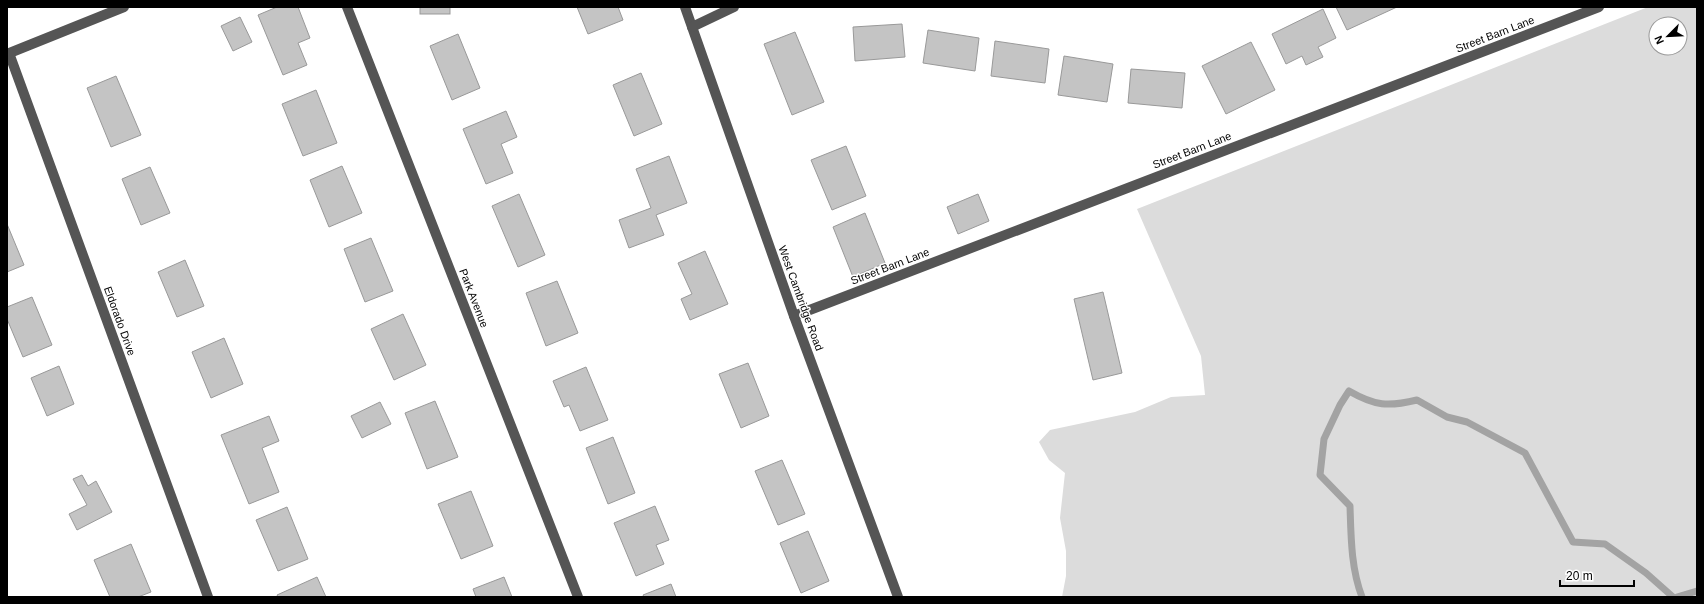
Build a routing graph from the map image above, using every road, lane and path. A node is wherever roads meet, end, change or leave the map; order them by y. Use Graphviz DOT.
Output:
graph roads {
  1 [pos="124,7"];
  2 [pos="347,7"];
  3 [pos="685,7"];
  4 [pos="734,7"];
  5 [pos="1599,7"];
  6 [pos="692,27"];
  7 [pos="8,53"];
  8 [pos="794,316"];
  9 [pos="208,597"];
  10 [pos="578,597"];
  11 [pos="898,597"];
  1 -- 7 [label="street"];
  2 -- 10 [label="street, Park Avenue"];
  3 -- 6 [label="street, West Cambridge Road"];
  4 -- 6 [label="street"];
  5 -- 8 [label="street, Street Barn Lane"];
  6 -- 8 [label="street, West Cambridge Road"];
  7 -- 9 [label="street, Eldorado Drive"];
  8 -- 11 [label="street, West Cambridge Road"];
}
